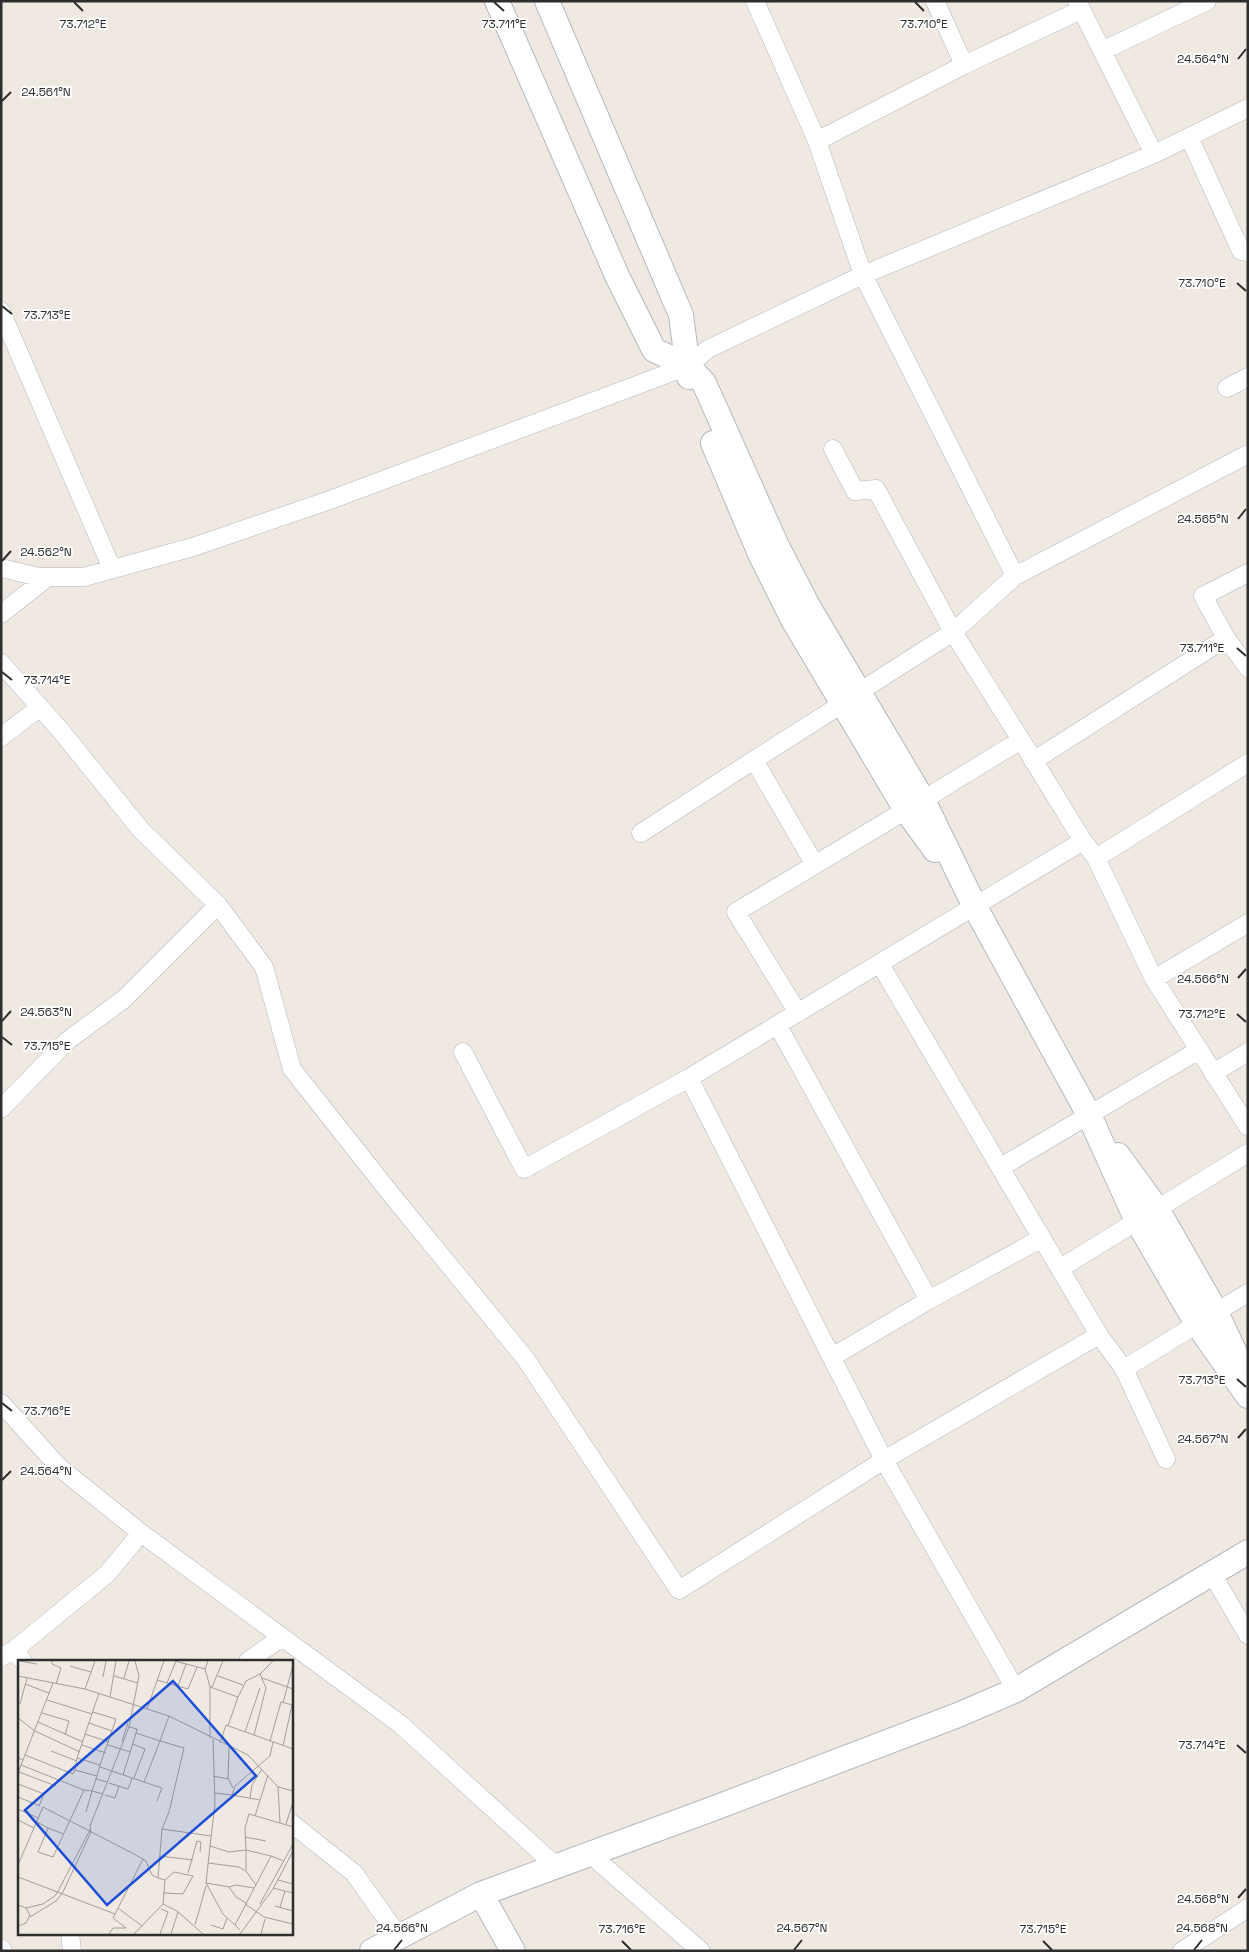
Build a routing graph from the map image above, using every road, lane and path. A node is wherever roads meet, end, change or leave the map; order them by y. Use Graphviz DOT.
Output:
graph roads {
  1 [pos="497,1"];
  2 [pos="547,1"];
  3 [pos="755,1"];
  4 [pos="935,1"];
  5 [pos="1206,1"];
  6 [pos="1079,6"];
  7 [pos="1102,51"];
  8 [pos="964,65"];
  9 [pos="1248,108"];
  10 [pos="1189,137"];
  11 [pos="817,141"];
  12 [pos="1154,154"];
  13 [pos="1248,252"];
  14 [pos="863,275"];
  15 [pos="1,311"];
  16 [pos="688,366"];
  17 [pos="1248,377"];
  18 [pos="1227,388"];
  19 [pos="833,449"];
  20 [pos="1248,454"];
  21 [pos="1,568"];
  22 [pos="112,569"];
  23 [pos="1248,573"];
  24 [pos="1015,576"];
  25 [pos="48,577"];
  26 [pos="1,614"];
  27 [pos="954,632"];
  28 [pos="1226,638"];
  29 [pos="1,663"];
  30 [pos="1248,668"];
  31 [pos="850,698"];
  32 [pos="40,707"];
  33 [pos="1,736"];
  34 [pos="1021,740"];
  35 [pos="754,760"];
  36 [pos="1033,760"];
  37 [pos="1248,764"];
  38 [pos="914,805"];
  39 [pos="641,833"];
  40 [pos="1083,841"];
  41 [pos="1096,858"];
  42 [pos="814,865"];
  43 [pos="218,905"];
  44 [pos="975,907"];
  45 [pos="1248,923"];
  46 [pos="880,964"];
  47 [pos="1154,980"];
  48 [pos="798,1013"];
  49 [pos="778,1026"];
  50 [pos="1198,1050"];
  51 [pos="463,1052"];
  52 [pos="1248,1052"];
  53 [pos="1213,1073"];
  54 [pos="689,1078"];
  55 [pos="1,1109"];
  56 [pos="1089,1115"];
  57 [pos="1248,1127"];
  58 [pos="1248,1153"];
  59 [pos="1000,1167"];
  60 [pos="1157,1209"];
  61 [pos="1137,1221"];
  62 [pos="1042,1238"];
  63 [pos="1061,1268"];
  64 [pos="1248,1292"];
  65 [pos="929,1300"];
  66 [pos="1206,1318"];
  67 [pos="1100,1335"];
  68 [pos="832,1357"];
  69 [pos="1124,1369"];
  70 [pos="1248,1380"];
  71 [pos="1248,1396"];
  72 [pos="1,1403"];
  73 [pos="1166,1459"];
  74 [pos="884,1460"];
  75 [pos="141,1533"];
  76 [pos="1248,1552"];
  77 [pos="1212,1574"];
  78 [pos="1248,1635"];
  79 [pos="282,1637"];
  80 [pos="13,1656"];
  81 [pos="249,1660"];
  82 [pos="1016,1690"];
  83 [pos="292,1823"];
  84 [pos="590,1854"];
  85 [pos="556,1866"];
  86 [pos="481,1894"];
  87 [pos="1248,1908"];
  88 [pos="70,1934"];
  89 [pos="400,1936"];
  90 [pos="72,1951"];
  91 [pos="372,1951"];
  92 [pos="513,1951"];
  93 [pos="701,1951"];
  94 [pos="1182,1951"];
  1 -- 16 [label="street"];
  2 -- 16 [label="street"];
  3 -- 11 [label="street"];
  4 -- 8 [label="street"];
  5 -- 7 [label="street"];
  6 -- 7 [label="street"];
  6 -- 8 [label="street"];
  7 -- 12 [label="street"];
  8 -- 11 [label="street"];
  9 -- 10 [label="street"];
  10 -- 12 [label="street"];
  10 -- 13 [label="street"];
  11 -- 14 [label="street"];
  12 -- 14 [label="street"];
  14 -- 16 [label="street"];
  14 -- 24 [label="street"];
  15 -- 22 [label="street"];
  16 -- 22 [label="street"];
  16 -- 31 [label="street"];
  17 -- 18 [label="street"];
  19 -- 27 [label="street"];
  20 -- 24 [label="street"];
  21 -- 25 [label="street"];
  22 -- 25 [label="street"];
  23 -- 28 [label="street"];
  24 -- 27 [label="street"];
  25 -- 26 [label="street"];
  27 -- 31 [label="street"];
  27 -- 34 [label="street"];
  28 -- 30 [label="street"];
  28 -- 36 [label="street"];
  29 -- 32 [label="street"];
  31 -- 35 [label="street"];
  31 -- 38 [label="street"];
  32 -- 33 [label="street"];
  32 -- 43 [label="street"];
  34 -- 36 [label="street"];
  34 -- 38 [label="street"];
  35 -- 39 [label="street"];
  35 -- 42 [label="street"];
  36 -- 40 [label="street"];
  37 -- 41 [label="street"];
  38 -- 42 [label="street"];
  38 -- 44 [label="street"];
  40 -- 41 [label="street"];
  40 -- 44 [label="street"];
  41 -- 47 [label="street"];
  42 -- 48 [label="street"];
  43 -- 55 [label="street"];
  43 -- 74 [label="street"];
  44 -- 46 [label="street"];
  44 -- 56 [label="street"];
  45 -- 47 [label="street"];
  46 -- 48 [label="street"];
  46 -- 59 [label="street"];
  47 -- 50 [label="street"];
  48 -- 49 [label="street"];
  49 -- 54 [label="street"];
  49 -- 65 [label="street"];
  50 -- 53 [label="street"];
  50 -- 56 [label="street"];
  51 -- 54 [label="street"];
  52 -- 53 [label="street"];
  53 -- 57 [label="street"];
  54 -- 68 [label="street"];
  56 -- 59 [label="street"];
  56 -- 60 [label="street"];
  56 -- 61 [label="street"];
  58 -- 60 [label="street"];
  59 -- 62 [label="street"];
  60 -- 66 [label="street"];
  61 -- 63 [label="street"];
  61 -- 66 [label="street"];
  62 -- 63 [label="street"];
  62 -- 65 [label="street"];
  63 -- 67 [label="street"];
  64 -- 66 [label="street"];
  65 -- 68 [label="street"];
  66 -- 69 [label="street"];
  66 -- 70 [label="street"];
  66 -- 71 [label="street"];
  67 -- 69 [label="street"];
  67 -- 74 [label="street"];
  68 -- 74 [label="street"];
  69 -- 73 [label="street"];
  72 -- 75 [label="street"];
  74 -- 82 [label="street"];
  75 -- 79 [label="street"];
  75 -- 80 [label="street"];
  76 -- 77 [label="street"];
  77 -- 78 [label="street"];
  77 -- 82 [label="street"];
  79 -- 81 [label="street"];
  79 -- 85 [label="street"];
  82 -- 84 [label="street"];
  83 -- 89 [label="street"];
  84 -- 85 [label="street"];
  84 -- 93 [label="street"];
  85 -- 86 [label="street"];
  86 -- 89 [label="street"];
  86 -- 92 [label="street"];
  87 -- 94 [label="street"];
  88 -- 90 [label="street"];
  89 -- 91 [label="street"];
}
